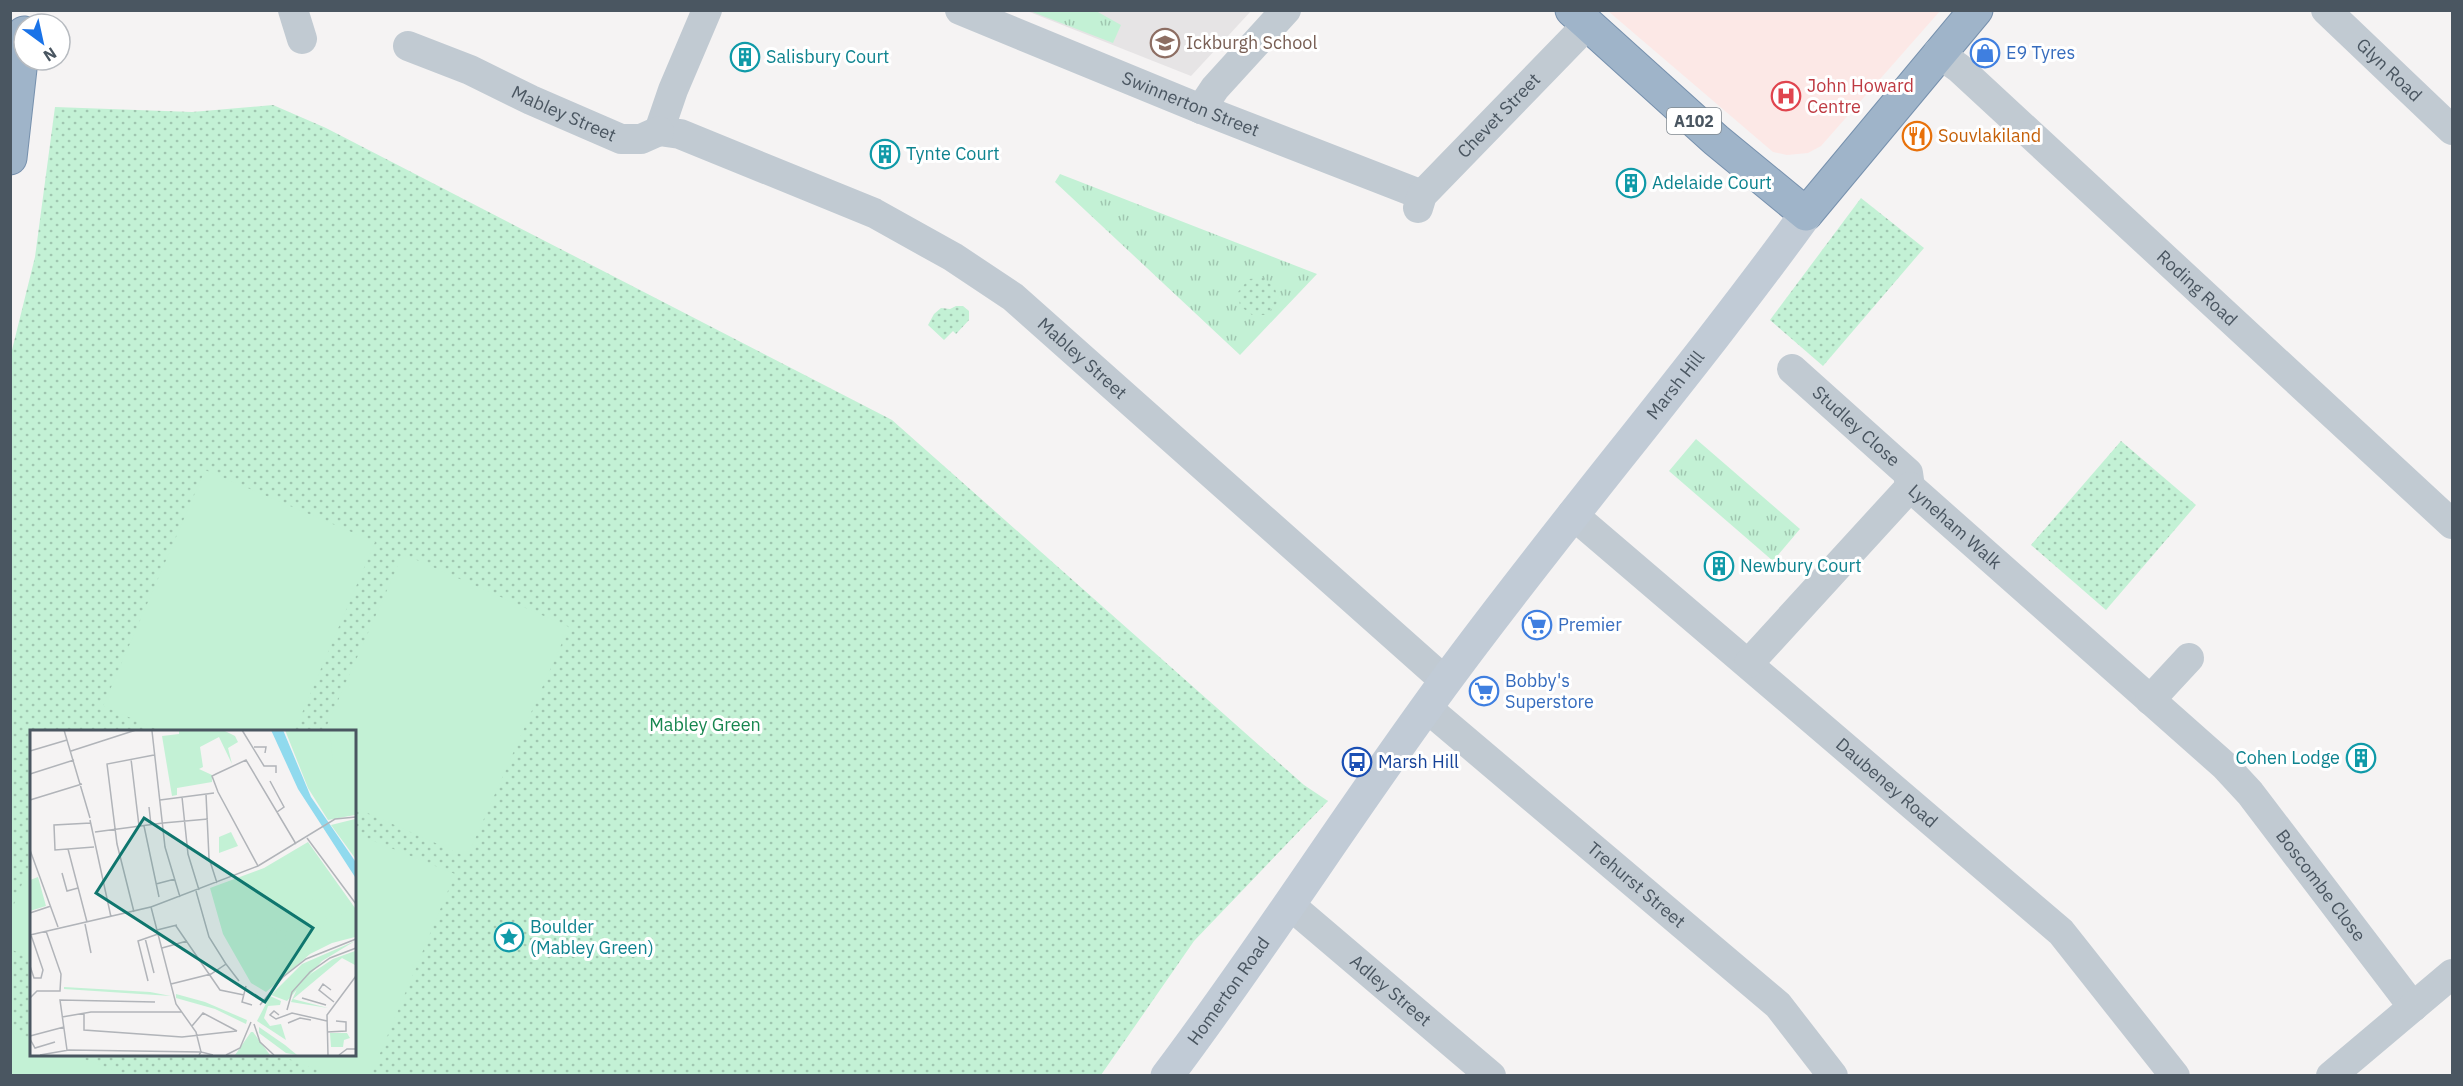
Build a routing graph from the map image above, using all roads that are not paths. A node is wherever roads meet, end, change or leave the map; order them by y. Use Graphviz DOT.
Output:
graph roads {
  1 [pos="293,10"];
  2 [pos="707,10"];
  3 [pos="960,10"];
  4 [pos="1286,10"];
  5 [pos="1976,10"];
  6 [pos="2326,10"];
  7 [pos="1579,18"];
  8 [pos="302,39"];
  9 [pos="408,46"];
  10 [pos="1938,53"];
  11 [pos="20,72"];
  12 [pos="1201,109"];
  13 [pos="2452,130"];
  14 [pos="659,131"];
  15 [pos="10,158"];
  16 [pos="1420,202"];
  17 [pos="1806,214"];
  18 [pos="1791,369"];
  19 [pos="1910,487"];
  20 [pos="1572,514"];
  21 [pos="2452,524"];
  22 [pos="2188,658"];
  23 [pos="1749,663"];
  24 [pos="1445,681"];
  25 [pos="2150,700"];
  26 [pos="1427,708"];
  27 [pos="2225,766"];
  28 [pos="1290,905"];
  29 [pos="2452,974"];
  30 [pos="2413,1007"];
  31 [pos="2346,1071"];
  32 [pos="1167,1076"];
  33 [pos="1491,1076"];
  34 [pos="1833,1076"];
  35 [pos="2175,1076"];
  1 -- 8 [label="street"];
  2 -- 14 [label="street"];
  3 -- 12 [label="street, Swinnerton Street"];
  4 -- 12 [label="street"];
  5 -- 10 [label="highway"];
  6 -- 13 [label="street, Glyn Road"];
  7 -- 16 [label="street, Chevet Street"];
  7 -- 17 [label="highway, A102"];
  9 -- 14 [label="street, Mabley Street"];
  10 -- 17 [label="highway"];
  10 -- 21 [label="street, Roding Road"];
  11 -- 15 [label="highway"];
  12 -- 16 [label="street, Swinnerton Street"];
  14 -- 24 [label="street, Mabley Street"];
  17 -- 20 [label="main road, Marsh Hill"];
  18 -- 19 [label="street, Studley Close"];
  19 -- 23 [label="street, Lyneham Walk"];
  19 -- 25 [label="street, Lyneham Walk"];
  20 -- 23 [label="street, Daubeney Road"];
  20 -- 24 [label="main road, Marsh Hill"];
  22 -- 25 [label="street"];
  23 -- 35 [label="street, Daubeney Road"];
  24 -- 26 [label="main road, Marsh Hill"];
  25 -- 27 [label="street, Lyneham Walk"];
  26 -- 28 [label="main road, Marsh Hill"];
  26 -- 34 [label="street, Trehurst Street"];
  27 -- 30 [label="street, Boscombe Close"];
  28 -- 32 [label="main road, Homerton Road"];
  28 -- 33 [label="street, Adley Street"];
  29 -- 30 [label="street"];
  30 -- 31 [label="street"];
}
